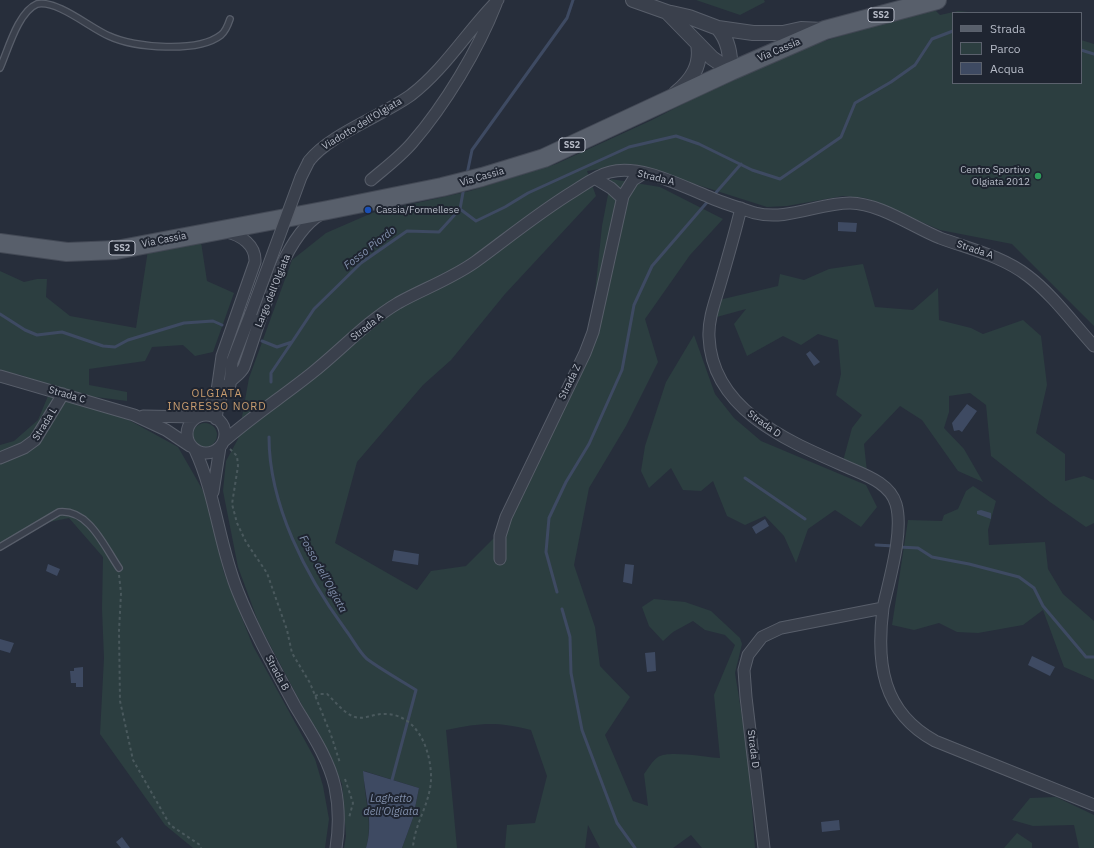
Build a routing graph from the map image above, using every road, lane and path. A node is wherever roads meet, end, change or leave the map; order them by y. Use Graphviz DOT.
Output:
graph roads {
  1 [pos="498,0"];
  2 [pos="633,0"];
  3 [pos="937,0"];
  4 [pos="667,12"];
  5 [pos="230,19"];
  6 [pos="718,28"];
  7 [pos="825,30"];
  8 [pos="698,44"];
  9 [pos="0,68"];
  10 [pos="731,71"];
  11 [pos="660,104"];
  12 [pos="644,173"];
  13 [pos="596,179"];
  14 [pos="371,180"];
  15 [pos="622,198"];
  16 [pos="741,208"];
  17 [pos="328,210"];
  18 [pos="216,230"];
  19 [pos="0,243"];
  20 [pos="1094,346"];
  21 [pos="232,362"];
  22 [pos="0,376"];
  23 [pos="219,377"];
  24 [pos="230,382"];
  25 [pos="63,394"];
  26 [pos="134,415"];
  27 [pos="210,419"];
  28 [pos="244,423"];
  29 [pos="222,444"];
  30 [pos="192,448"];
  31 [pos="0,458"];
  32 [pos="212,497"];
  33 [pos="0,547"];
  34 [pos="500,559"];
  35 [pos="119,568"];
  36 [pos="883,608"];
  37 [pos="315,696"];
  38 [pos="340,765"];
  39 [pos="343,773"];
  40 [pos="1094,806"];
  41 [pos="349,819"];
  42 [pos="201,848"];
  43 [pos="336,848"];
  44 [pos="413,848"];
  45 [pos="764,848"];
  1 -- 14 [label="street"];
  1 -- 21 [label="street, Viadotto dell'Olgiata, bridge"];
  2 -- 4 [label="street"];
  3 -- 7 [label="main road, Via Cassia / SS2"];
  4 -- 6 [label="street"];
  4 -- 8 [label="street"];
  5 -- 9 [label="lane"];
  6 -- 7 [label="street"];
  6 -- 10 [label="street"];
  7 -- 10 [label="main road, Via Cassia / SS2"];
  8 -- 10 [label="street"];
  8 -- 11 [label="street"];
  10 -- 11 [label="main road, Via Cassia / SS2"];
  11 -- 17 [label="main road, Via Cassia / SS2"];
  12 -- 13 [label="street, Strada A"];
  12 -- 15 [label="street, Strada Z"];
  12 -- 16 [label="street, Strada A"];
  13 -- 15 [label="street"];
  13 -- 28 [label="street, Strada A"];
  15 -- 34 [label="street, Strada Z"];
  16 -- 20 [label="street, Strada A"];
  16 -- 36 [label="street, Strada D"];
  17 -- 18 [label="main road, Via Cassia / SS2"];
  17 -- 24 [label="street, Largo dell'Olgiata"];
  18 -- 19 [label="main road, Via Cassia / SS2"];
  18 -- 23 [label="street"];
  21 -- 23 [label="street"];
  21 -- 24 [label="street, Largo dell'Olgiata"];
  22 -- 25 [label="street, Strada C"];
  23 -- 27 [label="street"];
  24 -- 27 [label="street, Largo dell'Olgiata"];
  25 -- 26 [label="street, Strada C"];
  25 -- 31 [label="street, Strada L"];
  26 -- 27 [label="street, Strada C"];
  26 -- 30 [label="street, Strada C"];
  27 -- 28 [label="street"];
  27 -- 29 [label="street"];
  27 -- 30 [label="street"];
  28 -- 29 [label="street, Strada A"];
  29 -- 30 [label="street"];
  29 -- 32 [label="street, Strada B"];
  29 -- 37 [label="path"];
  30 -- 32 [label="street, Strada B"];
  32 -- 43 [label="street, Strada B"];
  33 -- 35 [label="lane"];
  35 -- 42 [label="path"];
  36 -- 40 [label="street, Strada D"];
  36 -- 45 [label="street, Strada D"];
  37 -- 38 [label="path"];
  37 -- 44 [label="path"];
  39 -- 41 [label="path"];
}
